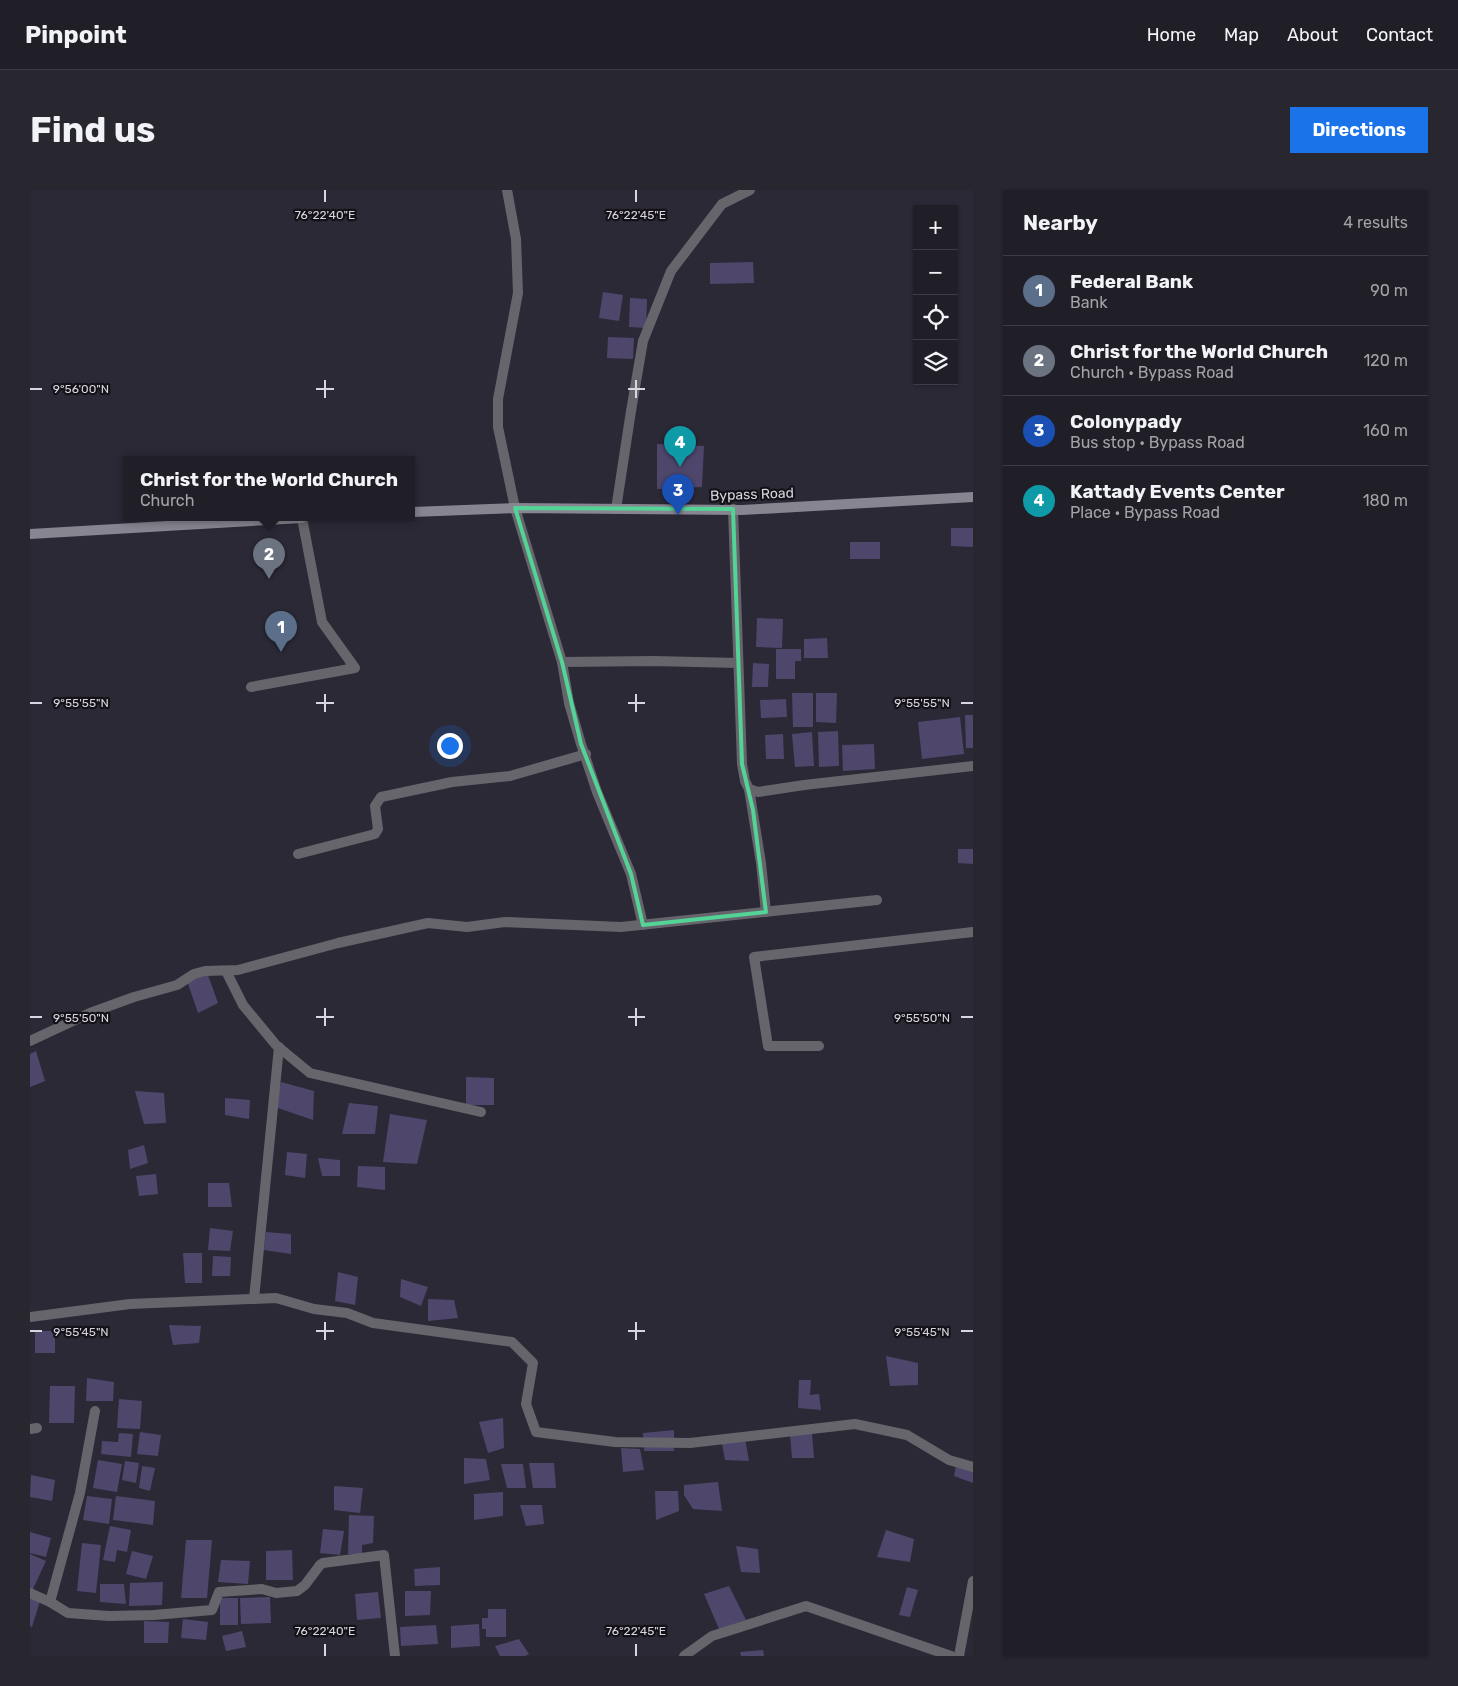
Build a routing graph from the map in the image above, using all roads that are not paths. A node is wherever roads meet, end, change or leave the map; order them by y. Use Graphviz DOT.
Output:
graph roads {
  1 [pos="507,190"];
  2 [pos="750,190"];
  3 [pos="973,497"];
  4 [pos="515,508"];
  5 [pos="616,509"];
  6 [pos="733,509"];
  7 [pos="415,512"];
  8 [pos="251,521"];
  9 [pos="303,521"];
  10 [pos="30,534"];
  11 [pos="562,662"];
  12 [pos="738,663"];
  13 [pos="251,687"];
  14 [pos="586,754"];
  15 [pos="973,766"];
  16 [pos="749,789"];
  17 [pos="298,854"];
  18 [pos="878,900"];
  19 [pos="766,912"];
  20 [pos="643,925"];
  21 [pos="973,932"];
  22 [pos="226,971"];
  23 [pos="30,1041"];
  24 [pos="819,1046"];
  25 [pos="279,1047"];
  26 [pos="481,1112"];
  27 [pos="254,1299"];
  28 [pos="30,1317"];
  29 [pos="95,1411"];
  30 [pos="973,1467"];
  31 [pos="973,1580"];
  32 [pos="30,1593"];
  33 [pos="50,1602"];
  34 [pos="395,1656"];
  35 [pos="684,1656"];
  36 [pos="951,1656"];
  37 [pos="958,1656"];
  1 -- 4 [label="street"];
  2 -- 5 [label="street"];
  3 -- 6 [label="main road, Bypass Road"];
  4 -- 5 [label="main road, Bypass Road"];
  4 -- 7 [label="main road, Bypass Road"];
  4 -- 11 [label="street"];
  5 -- 6 [label="main road, Bypass Road"];
  6 -- 12 [label="street"];
  8 -- 10 [label="main road"];
  9 -- 13 [label="street"];
  11 -- 12 [label="street"];
  11 -- 14 [label="street"];
  12 -- 16 [label="street"];
  14 -- 17 [label="street"];
  14 -- 20 [label="street"];
  15 -- 16 [label="street"];
  16 -- 19 [label="street"];
  18 -- 19 [label="street"];
  19 -- 20 [label="street"];
  20 -- 22 [label="street"];
  21 -- 24 [label="street"];
  22 -- 23 [label="street"];
  22 -- 25 [label="street"];
  25 -- 26 [label="street"];
  25 -- 27 [label="street"];
  27 -- 28 [label="street"];
  27 -- 30 [label="street"];
  29 -- 33 [label="street"];
  31 -- 37 [label="street"];
  32 -- 33 [label="street"];
  33 -- 34 [label="street"];
  35 -- 36 [label="street"];
}
